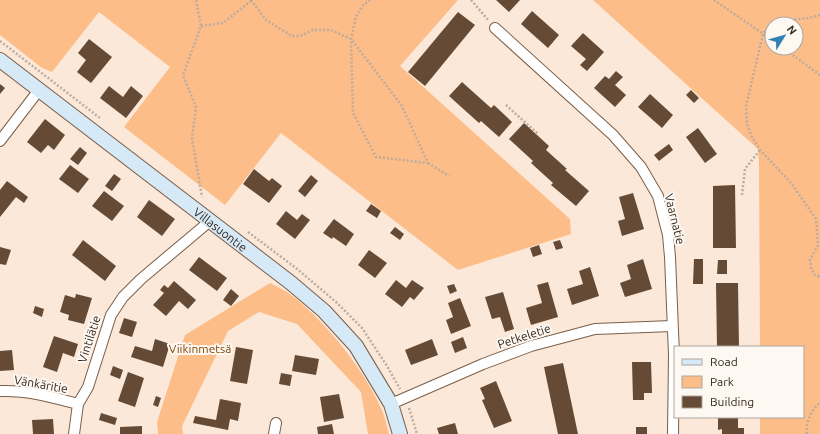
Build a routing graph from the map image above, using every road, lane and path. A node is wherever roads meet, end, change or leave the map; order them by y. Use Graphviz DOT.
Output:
graph roads {
  1 [pos="196,0"];
  2 [pos="251,0"];
  3 [pos="370,0"];
  4 [pos="471,0"];
  5 [pos="714,0"];
  6 [pos="820,15"];
  7 [pos="201,26"];
  8 [pos="495,28"];
  9 [pos="763,34"];
  10 [pos="351,39"];
  11 [pos="794,56"];
  12 [pos="0,60"];
  13 [pos="820,75"];
  14 [pos="39,90"];
  15 [pos="506,105"];
  16 [pos="538,134"];
  17 [pos="0,141"];
  18 [pos="760,150"];
  19 [pos="428,163"];
  20 [pos="449,176"];
  21 [pos="742,195"];
  22 [pos="202,197"];
  23 [pos="210,221"];
  24 [pos="820,277"];
  25 [pos="672,326"];
  26 [pos="0,391"];
  27 [pos="820,402"];
  28 [pos="78,404"];
  29 [pos="391,404"];
  30 [pos="276,423"];
  31 [pos="74,434"];
  32 [pos="274,434"];
  33 [pos="400,434"];
  34 [pos="673,434"];
  35 [pos="807,434"];
  1 -- 7 [label="path"];
  2 -- 7 [label="path"];
  2 -- 10 [label="path"];
  3 -- 10 [label="path"];
  4 -- 8 [label="path"];
  5 -- 9 [label="path"];
  6 -- 9 [label="path"];
  7 -- 22 [label="path"];
  8 -- 25 [label="street, Vaarnatie"];
  9 -- 18 [label="path"];
  10 -- 19 [label="path"];
  10 -- 19 [label="path"];
  11 -- 13 [label="path"];
  12 -- 14 [label="street, Villasuontie"];
  14 -- 17 [label="street"];
  14 -- 23 [label="street, Villasuontie"];
  15 -- 16 [label="path"];
  18 -- 21 [label="path"];
  18 -- 24 [label="path"];
  19 -- 20 [label="path"];
  23 -- 28 [label="street, Vintilätie"];
  23 -- 29 [label="street, Villasuontie"];
  25 -- 29 [label="street, Petkeletie"];
  25 -- 34 [label="street, Vaarnatie"];
  26 -- 28 [label="street, Vänkäritie"];
  27 -- 35 [label="path"];
  28 -- 31 [label="street, Vintilätie"];
  29 -- 33 [label="street, Villasuontie"];
  30 -- 32 [label="street"];
}
